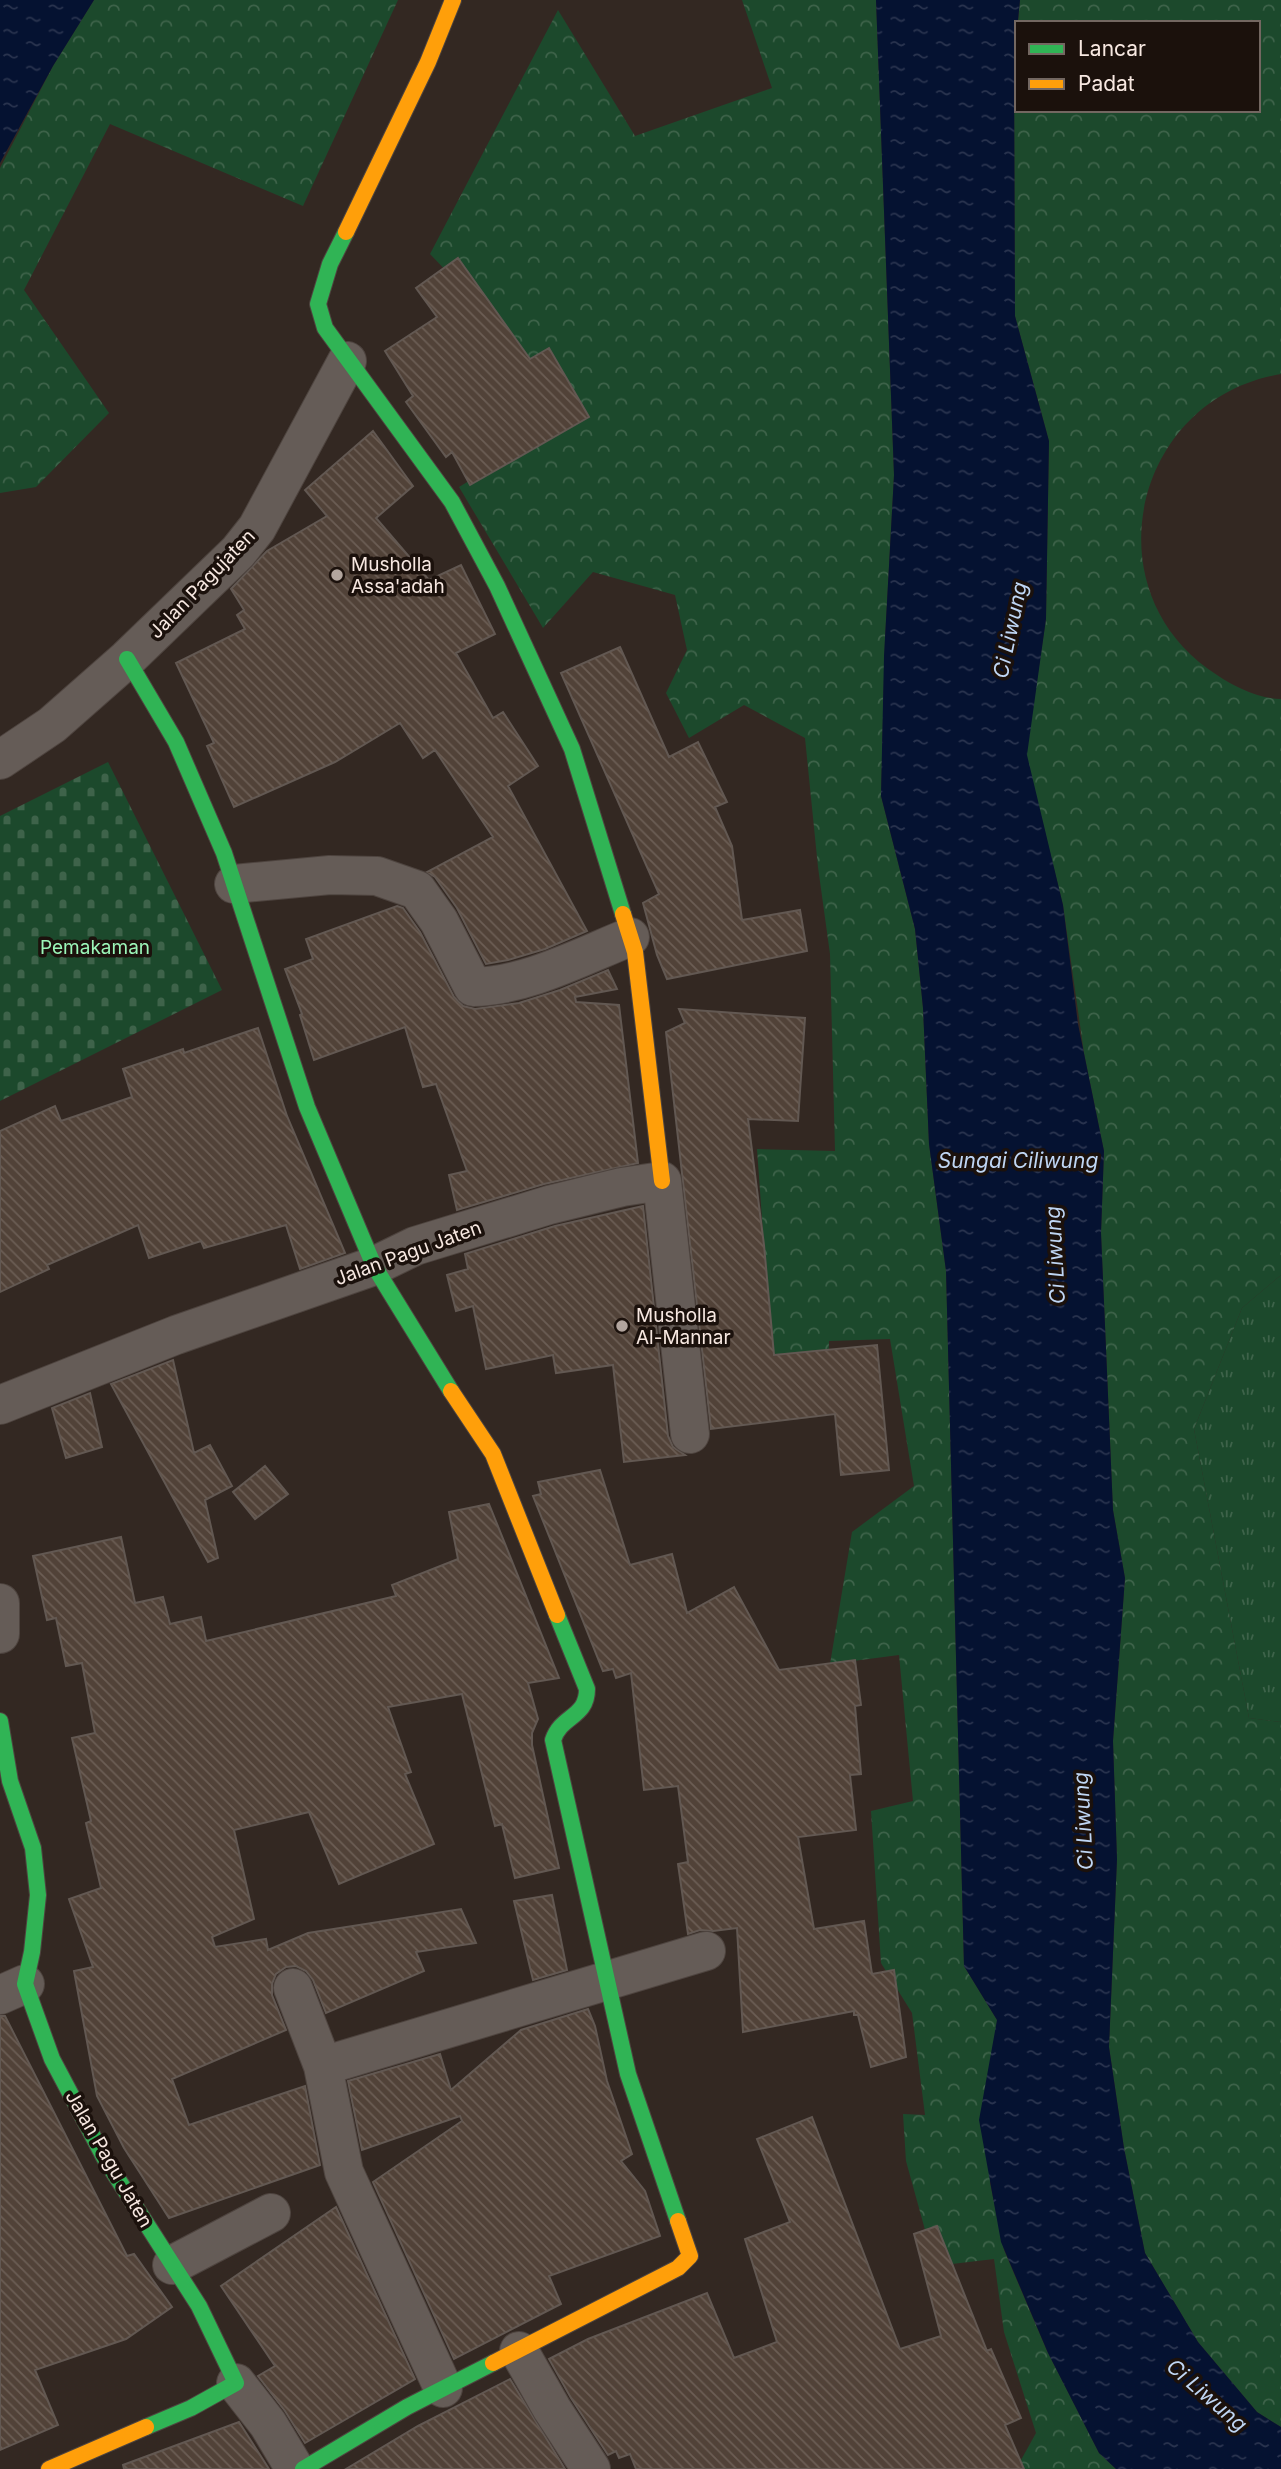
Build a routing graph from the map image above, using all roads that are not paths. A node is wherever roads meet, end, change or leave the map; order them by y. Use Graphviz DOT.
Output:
graph roads {
  1 [pos="453,0"];
  2 [pos="347,361"];
  3 [pos="127,659"];
  4 [pos="0,760"];
  5 [pos="234,884"];
  6 [pos="630,937"];
  7 [pos="662,1181"];
  8 [pos="374,1266"];
  9 [pos="0,1405"];
  10 [pos="690,1434"];
  11 [pos="0,1603"];
  12 [pos="0,1634"];
  13 [pos="0,1721"];
  14 [pos="706,1951"];
  15 [pos="608,1981"];
  16 [pos="293,1987"];
  17 [pos="13,1989"];
  18 [pos="323,2066"];
  19 [pos="271,2213"];
  20 [pos="172,2265"];
  21 [pos="519,2350"];
  22 [pos="236,2383"];
  23 [pos="443,2388"];
  24 [pos="50,2469"];
  25 [pos="295,2469"];
  26 [pos="303,2469"];
  27 [pos="591,2469"];
  1 -- 2 [label="street"];
  2 -- 3 [label="street, Jalan Pagujaten"];
  2 -- 6 [label="street"];
  3 -- 4 [label="street, Jalan Pagujaten"];
  3 -- 5 [label="street"];
  5 -- 6 [label="street"];
  5 -- 8 [label="street"];
  6 -- 7 [label="street"];
  7 -- 8 [label="street, Jalan Pagu Jaten"];
  7 -- 10 [label="street"];
  8 -- 9 [label="street, Jalan Pagu Jaten"];
  8 -- 15 [label="street"];
  11 -- 12 [label="street"];
  13 -- 17 [label="street, Jalan Pagu Jaten"];
  14 -- 15 [label="street"];
  15 -- 18 [label="street"];
  15 -- 21 [label="street"];
  16 -- 18 [label="street"];
  17 -- 20 [label="street, Jalan Pagu Jaten"];
  18 -- 23 [label="street"];
  19 -- 20 [label="street"];
  20 -- 22 [label="street, Jalan Pagu Jaten"];
  21 -- 23 [label="street"];
  21 -- 27 [label="street"];
  22 -- 24 [label="street"];
  22 -- 25 [label="street"];
  23 -- 26 [label="street"];
}
